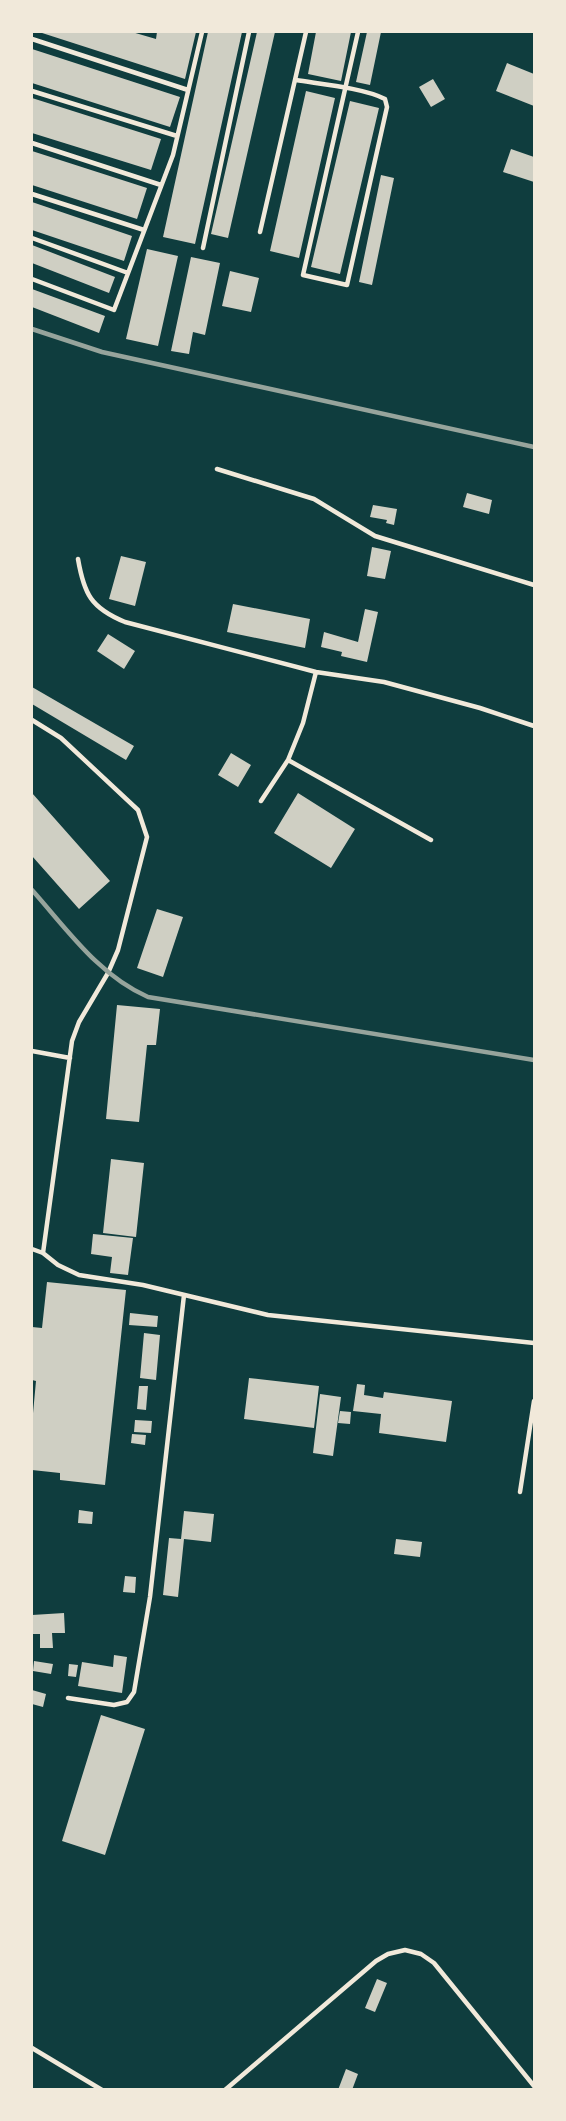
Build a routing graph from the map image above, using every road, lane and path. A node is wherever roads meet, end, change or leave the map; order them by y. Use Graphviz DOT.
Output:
graph roads {
  1 [pos="202,32"];
  2 [pos="250,32"];
  3 [pos="306,32"];
  4 [pos="358,32"];
  5 [pos="32,39"];
  6 [pos="296,80"];
  7 [pos="346,89"];
  8 [pos="188,90"];
  9 [pos="32,91"];
  10 [pos="177,136"];
  11 [pos="32,143"];
  12 [pos="161,185"];
  13 [pos="32,194"];
  14 [pos="144,230"];
  15 [pos="260,232"];
  16 [pos="32,238"];
  17 [pos="202,248"];
  18 [pos="128,273"];
  19 [pos="32,279"];
  20 [pos="217,469"];
  21 [pos="78,559"];
  22 [pos="534,584"];
  23 [pos="316,672"];
  24 [pos="32,720"];
  25 [pos="534,726"];
  26 [pos="288,760"];
  27 [pos="261,801"];
  28 [pos="431,840"];
  29 [pos="32,1051"];
  30 [pos="70,1058"];
  31 [pos="32,1249"];
  32 [pos="43,1253"];
  33 [pos="184,1295"];
  34 [pos="534,1343"];
  35 [pos="534,1401"];
  36 [pos="520,1492"];
  37 [pos="68,1698"];
  38 [pos="32,2048"];
  39 [pos="534,2086"];
  40 [pos="102,2090"];
  41 [pos="225,2090"];
  1 -- 8 [label="lane"];
  2 -- 17 [label="lane"];
  3 -- 6 [label="lane"];
  4 -- 7 [label="lane"];
  5 -- 8 [label="lane"];
  6 -- 7 [label="lane"];
  6 -- 15 [label="lane"];
  7 -- 7 [label="lane"];
  8 -- 10 [label="lane"];
  9 -- 10 [label="lane"];
  10 -- 12 [label="lane"];
  11 -- 12 [label="lane"];
  12 -- 14 [label="lane"];
  13 -- 14 [label="lane"];
  14 -- 18 [label="lane"];
  16 -- 18 [label="lane"];
  18 -- 19 [label="lane"];
  20 -- 22 [label="lane"];
  21 -- 23 [label="lane"];
  23 -- 25 [label="lane"];
  23 -- 26 [label="lane"];
  24 -- 30 [label="lane"];
  26 -- 27 [label="lane"];
  26 -- 28 [label="lane"];
  29 -- 30 [label="lane"];
  30 -- 32 [label="lane"];
  31 -- 32 [label="lane"];
  32 -- 33 [label="lane"];
  33 -- 34 [label="lane"];
  33 -- 37 [label="lane"];
  35 -- 36 [label="lane"];
  38 -- 40 [label="lane"];
  39 -- 41 [label="lane"];
}
